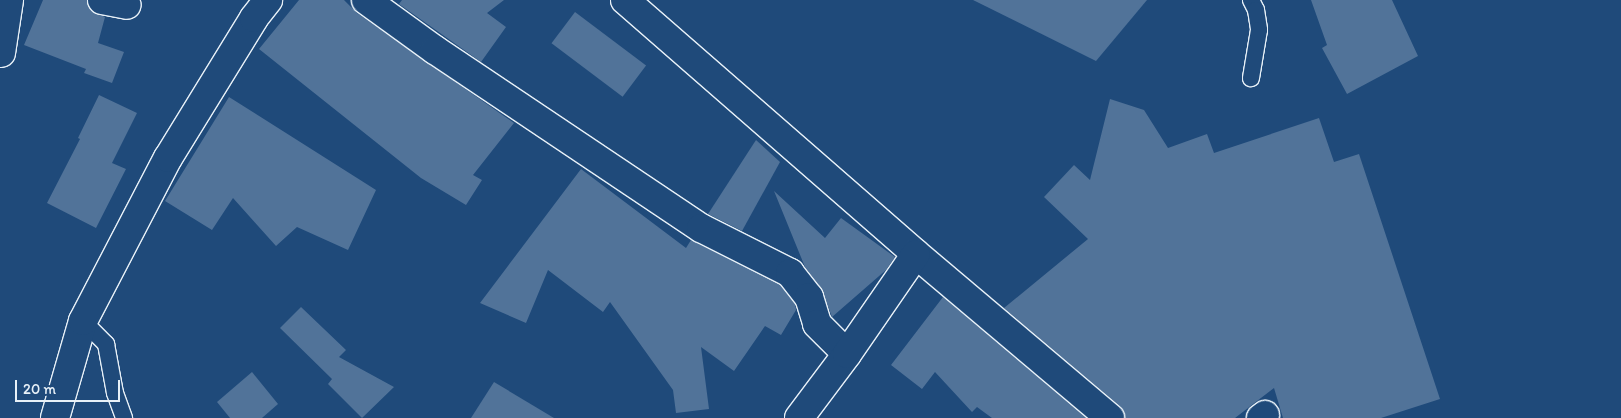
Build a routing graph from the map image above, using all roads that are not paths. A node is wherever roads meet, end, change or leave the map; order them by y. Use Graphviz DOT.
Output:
graph roads {
  1 [pos="9,0"];
  2 [pos="268,0"];
  3 [pos="366,0"];
  4 [pos="625,0"];
  5 [pos="1251,0"];
  6 [pos="1,53"];
  7 [pos="1251,78"];
  8 [pos="916,254"];
  9 [pos="83,321"];
  10 [pos="847,354"];
  11 [pos="55,418"];
  12 [pos="124,418"];
  13 [pos="798,418"];
  14 [pos="1110,418"];
  1 -- 6 [label="street"];
  2 -- 9 [label="street"];
  3 -- 10 [label="street"];
  4 -- 8 [label="street"];
  5 -- 7 [label="lane"];
  8 -- 10 [label="street"];
  8 -- 14 [label="street"];
  9 -- 11 [label="street"];
  9 -- 12 [label="lane"];
  10 -- 13 [label="street"];
}
